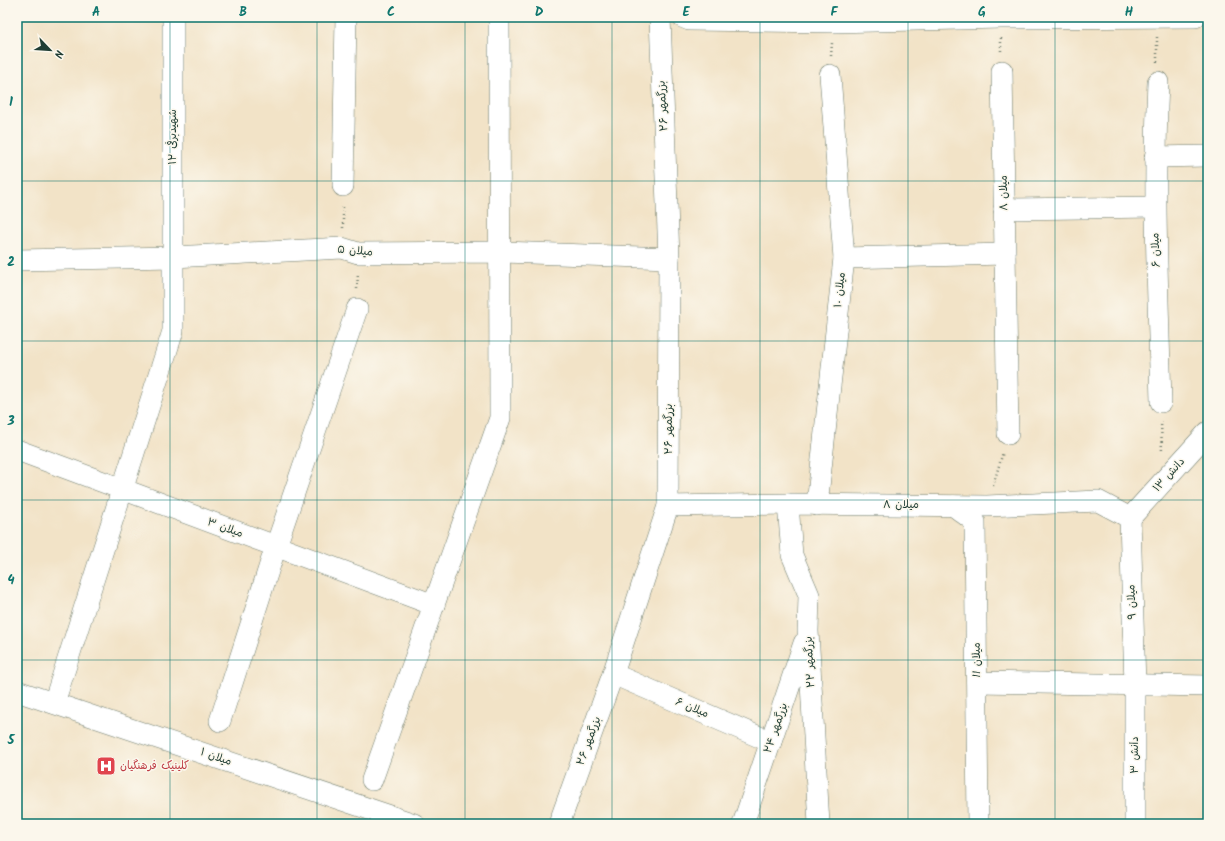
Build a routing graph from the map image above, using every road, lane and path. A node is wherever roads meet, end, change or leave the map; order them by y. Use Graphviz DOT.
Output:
graph roads {
  1 [pos="173,17"];
  2 [pos="346,17"];
  3 [pos="499,17"];
  4 [pos="660,17"];
  5 [pos="682,17"];
  6 [pos="1157,17"];
  7 [pos="1195,17"];
  8 [pos="1000,18"];
  9 [pos="833,22"];
  10 [pos="1002,71"];
  11 [pos="830,75"];
  12 [pos="1158,82"];
  13 [pos="1208,156"];
  14 [pos="1155,157"];
  15 [pos="343,186"];
  16 [pos="1155,207"];
  17 [pos="1004,209"];
  18 [pos="350,251"];
  19 [pos="500,252"];
  20 [pos="1005,254"];
  21 [pos="174,257"];
  22 [pos="670,258"];
  23 [pos="844,258"];
  24 [pos="17,260"];
  25 [pos="357,309"];
  26 [pos="1161,402"];
  27 [pos="1208,432"];
  28 [pos="1008,434"];
  29 [pos="17,450"];
  30 [pos="1163,482"];
  31 [pos="123,490"];
  32 [pos="788,504"];
  33 [pos="817,504"];
  34 [pos="668,506"];
  35 [pos="954,506"];
  36 [pos="987,506"];
  37 [pos="1130,518"];
  38 [pos="276,546"];
  39 [pos="434,605"];
  40 [pos="808,631"];
  41 [pos="613,674"];
  42 [pos="977,682"];
  43 [pos="1135,686"];
  44 [pos="1208,686"];
  45 [pos="17,691"];
  46 [pos="54,703"];
  47 [pos="220,721"];
  48 [pos="771,742"];
  49 [pos="372,780"];
  50 [pos="414,824"];
  51 [pos="559,824"];
  52 [pos="743,824"];
  53 [pos="819,824"];
  54 [pos="978,824"];
  55 [pos="1135,824"];
  1 -- 21 [label="street, شهیدبرفی ۱۲"];
  2 -- 15 [label="street"];
  3 -- 19 [label="street"];
  4 -- 22 [label="street, بزرگمهر ۲۶"];
  5 -- 9 [label="street"];
  6 -- 7 [label="street"];
  6 -- 8 [label="street"];
  6 -- 12 [label="path"];
  8 -- 9 [label="street"];
  8 -- 10 [label="path"];
  9 -- 11 [label="path"];
  10 -- 17 [label="street, میلان ۸"];
  11 -- 23 [label="street, میلان ۱۰"];
  12 -- 14 [label="street, میلان ۶"];
  13 -- 14 [label="street"];
  14 -- 16 [label="street, میلان ۶"];
  15 -- 18 [label="path"];
  16 -- 17 [label="street"];
  16 -- 26 [label="street, میلان ۶"];
  17 -- 20 [label="street, میلان ۸"];
  18 -- 19 [label="street, میلان ۵"];
  18 -- 21 [label="street, میلان ۵"];
  18 -- 25 [label="path"];
  19 -- 22 [label="street, میلان ۵"];
  19 -- 39 [label="street"];
  20 -- 23 [label="street"];
  20 -- 28 [label="street, میلان ۸"];
  21 -- 24 [label="street, میلان ۵"];
  21 -- 31 [label="street, شهیدبرفی ۱۲"];
  22 -- 34 [label="street, بزرگمهر ۲۶"];
  23 -- 33 [label="street, میلان ۱۰"];
  25 -- 38 [label="street"];
  26 -- 30 [label="path"];
  27 -- 30 [label="street, دانش ۱۳"];
  28 -- 36 [label="path"];
  29 -- 31 [label="street, میلان ۳"];
  30 -- 37 [label="street, دانش ۱۳"];
  31 -- 38 [label="street, میلان ۳"];
  31 -- 46 [label="street, شهیدبرفی ۱۲"];
  32 -- 33 [label="street, میلان ۸"];
  32 -- 34 [label="street, میلان ۸"];
  32 -- 40 [label="street, بزرگمهر ۲۲"];
  33 -- 35 [label="street, میلان ۸"];
  34 -- 41 [label="street, بزرگمهر ۲۶"];
  35 -- 36 [label="street, میلان ۸"];
  35 -- 42 [label="street, میلان 11"];
  36 -- 37 [label="street, میلان ۸"];
  37 -- 43 [label="street, میلان ۹"];
  38 -- 39 [label="street, میلان ۳"];
  38 -- 47 [label="street"];
  39 -- 49 [label="street"];
  40 -- 48 [label="street, بزرگمهر ۲۴"];
  40 -- 53 [label="street, بزرگمهر ۲۲"];
  41 -- 48 [label="street, میلان ۶"];
  41 -- 51 [label="street, بزرگمهر ۲۶"];
  42 -- 43 [label="street"];
  42 -- 54 [label="street, میلان 11"];
  43 -- 44 [label="street"];
  43 -- 55 [label="street, دانش ۳"];
  45 -- 46 [label="street, میلان ۱"];
  46 -- 50 [label="street, میلان ۱"];
  48 -- 52 [label="street, بزرگمهر ۲۴"];
}
